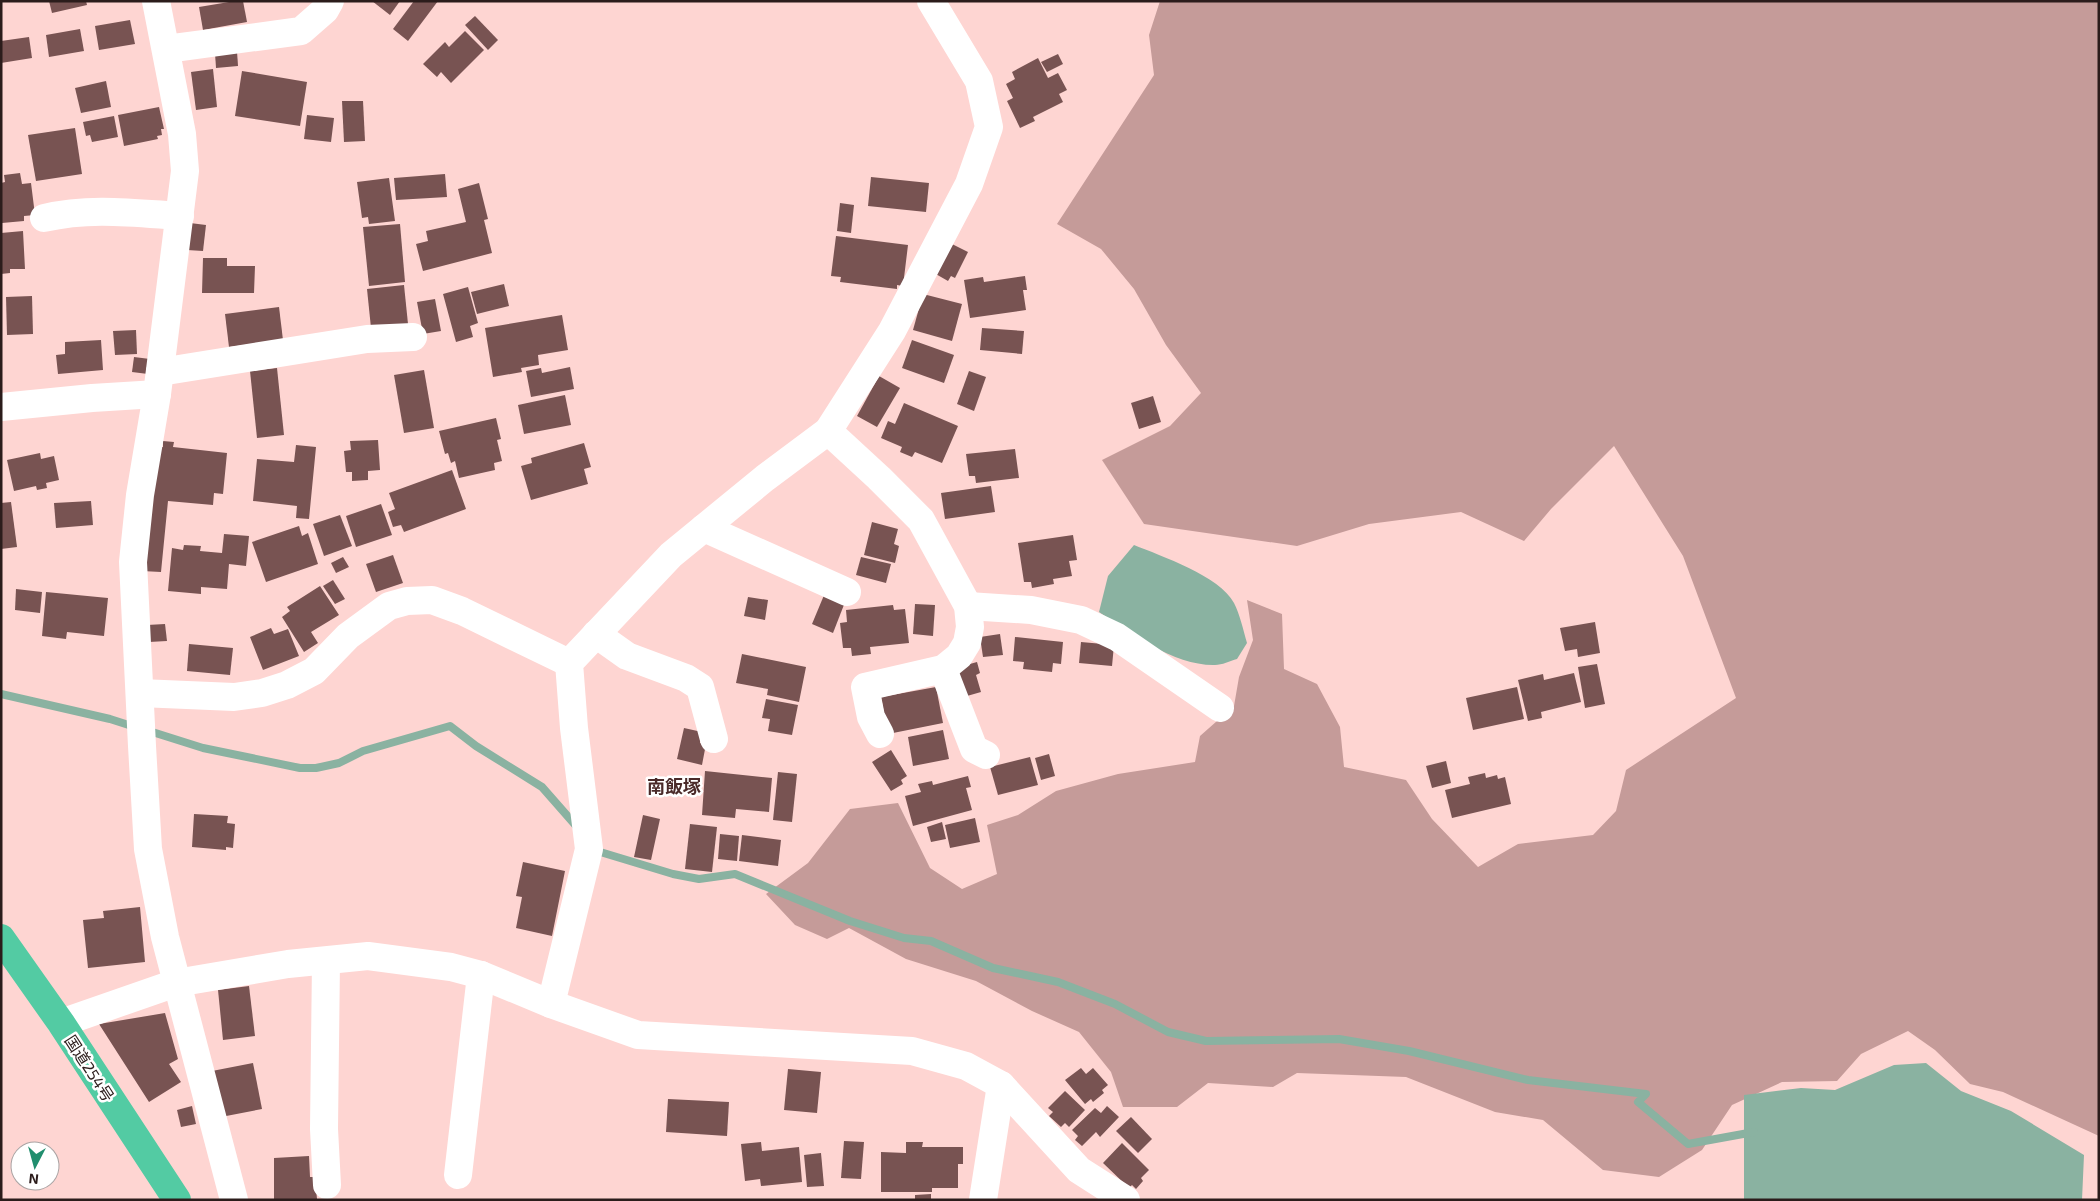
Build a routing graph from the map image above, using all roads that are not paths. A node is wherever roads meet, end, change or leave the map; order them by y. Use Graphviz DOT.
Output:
graph roads {
  1 [pos="156,1"];
  2 [pos="330,1"];
  3 [pos="931,1"];
  4 [pos="166,49"];
  5 [pos="180,216"];
  6 [pos="44,218"];
  7 [pos="414,337"];
  8 [pos="158,383"];
  9 [pos="1,407"];
  10 [pos="828,431"];
  11 [pos="704,528"];
  12 [pos="847,592"];
  13 [pos="968,606"];
  14 [pos="596,634"];
  15 [pos="569,663"];
  16 [pos="943,669"];
  17 [pos="140,693"];
  18 [pos="1220,708"];
  19 [pos="880,734"];
  20 [pos="714,739"];
  21 [pos="986,755"];
  22 [pos="1,938"];
  23 [pos="326,960"];
  24 [pos="481,975"];
  25 [pos="176,983"];
  26 [pos="551,1004"];
  27 [pos="61,1023"];
  28 [pos="1002,1085"];
  29 [pos="458,1175"];
  30 [pos="327,1185"];
  31 [pos="178,1200"];
  32 [pos="234,1200"];
  33 [pos="983,1200"];
  34 [pos="1126,1200"];
  1 -- 4 [label="street"];
  2 -- 4 [label="street"];
  3 -- 10 [label="street"];
  4 -- 5 [label="street"];
  5 -- 6 [label="street"];
  5 -- 8 [label="street"];
  7 -- 8 [label="street"];
  8 -- 9 [label="street"];
  8 -- 17 [label="street"];
  10 -- 11 [label="street"];
  10 -- 13 [label="street"];
  11 -- 12 [label="street"];
  11 -- 14 [label="street"];
  13 -- 16 [label="street"];
  13 -- 18 [label="street"];
  14 -- 15 [label="street"];
  14 -- 20 [label="street"];
  15 -- 17 [label="street"];
  15 -- 26 [label="street"];
  16 -- 19 [label="street"];
  16 -- 21 [label="street"];
  17 -- 25 [label="street"];
  22 -- 27 [label="highway, 国道254号"];
  23 -- 24 [label="street"];
  23 -- 25 [label="street"];
  23 -- 30 [label="street"];
  24 -- 26 [label="street"];
  24 -- 29 [label="street"];
  25 -- 27 [label="street"];
  25 -- 32 [label="street"];
  26 -- 28 [label="street"];
  27 -- 31 [label="highway, 国道254号"];
  28 -- 33 [label="street"];
  28 -- 34 [label="street"];
}
